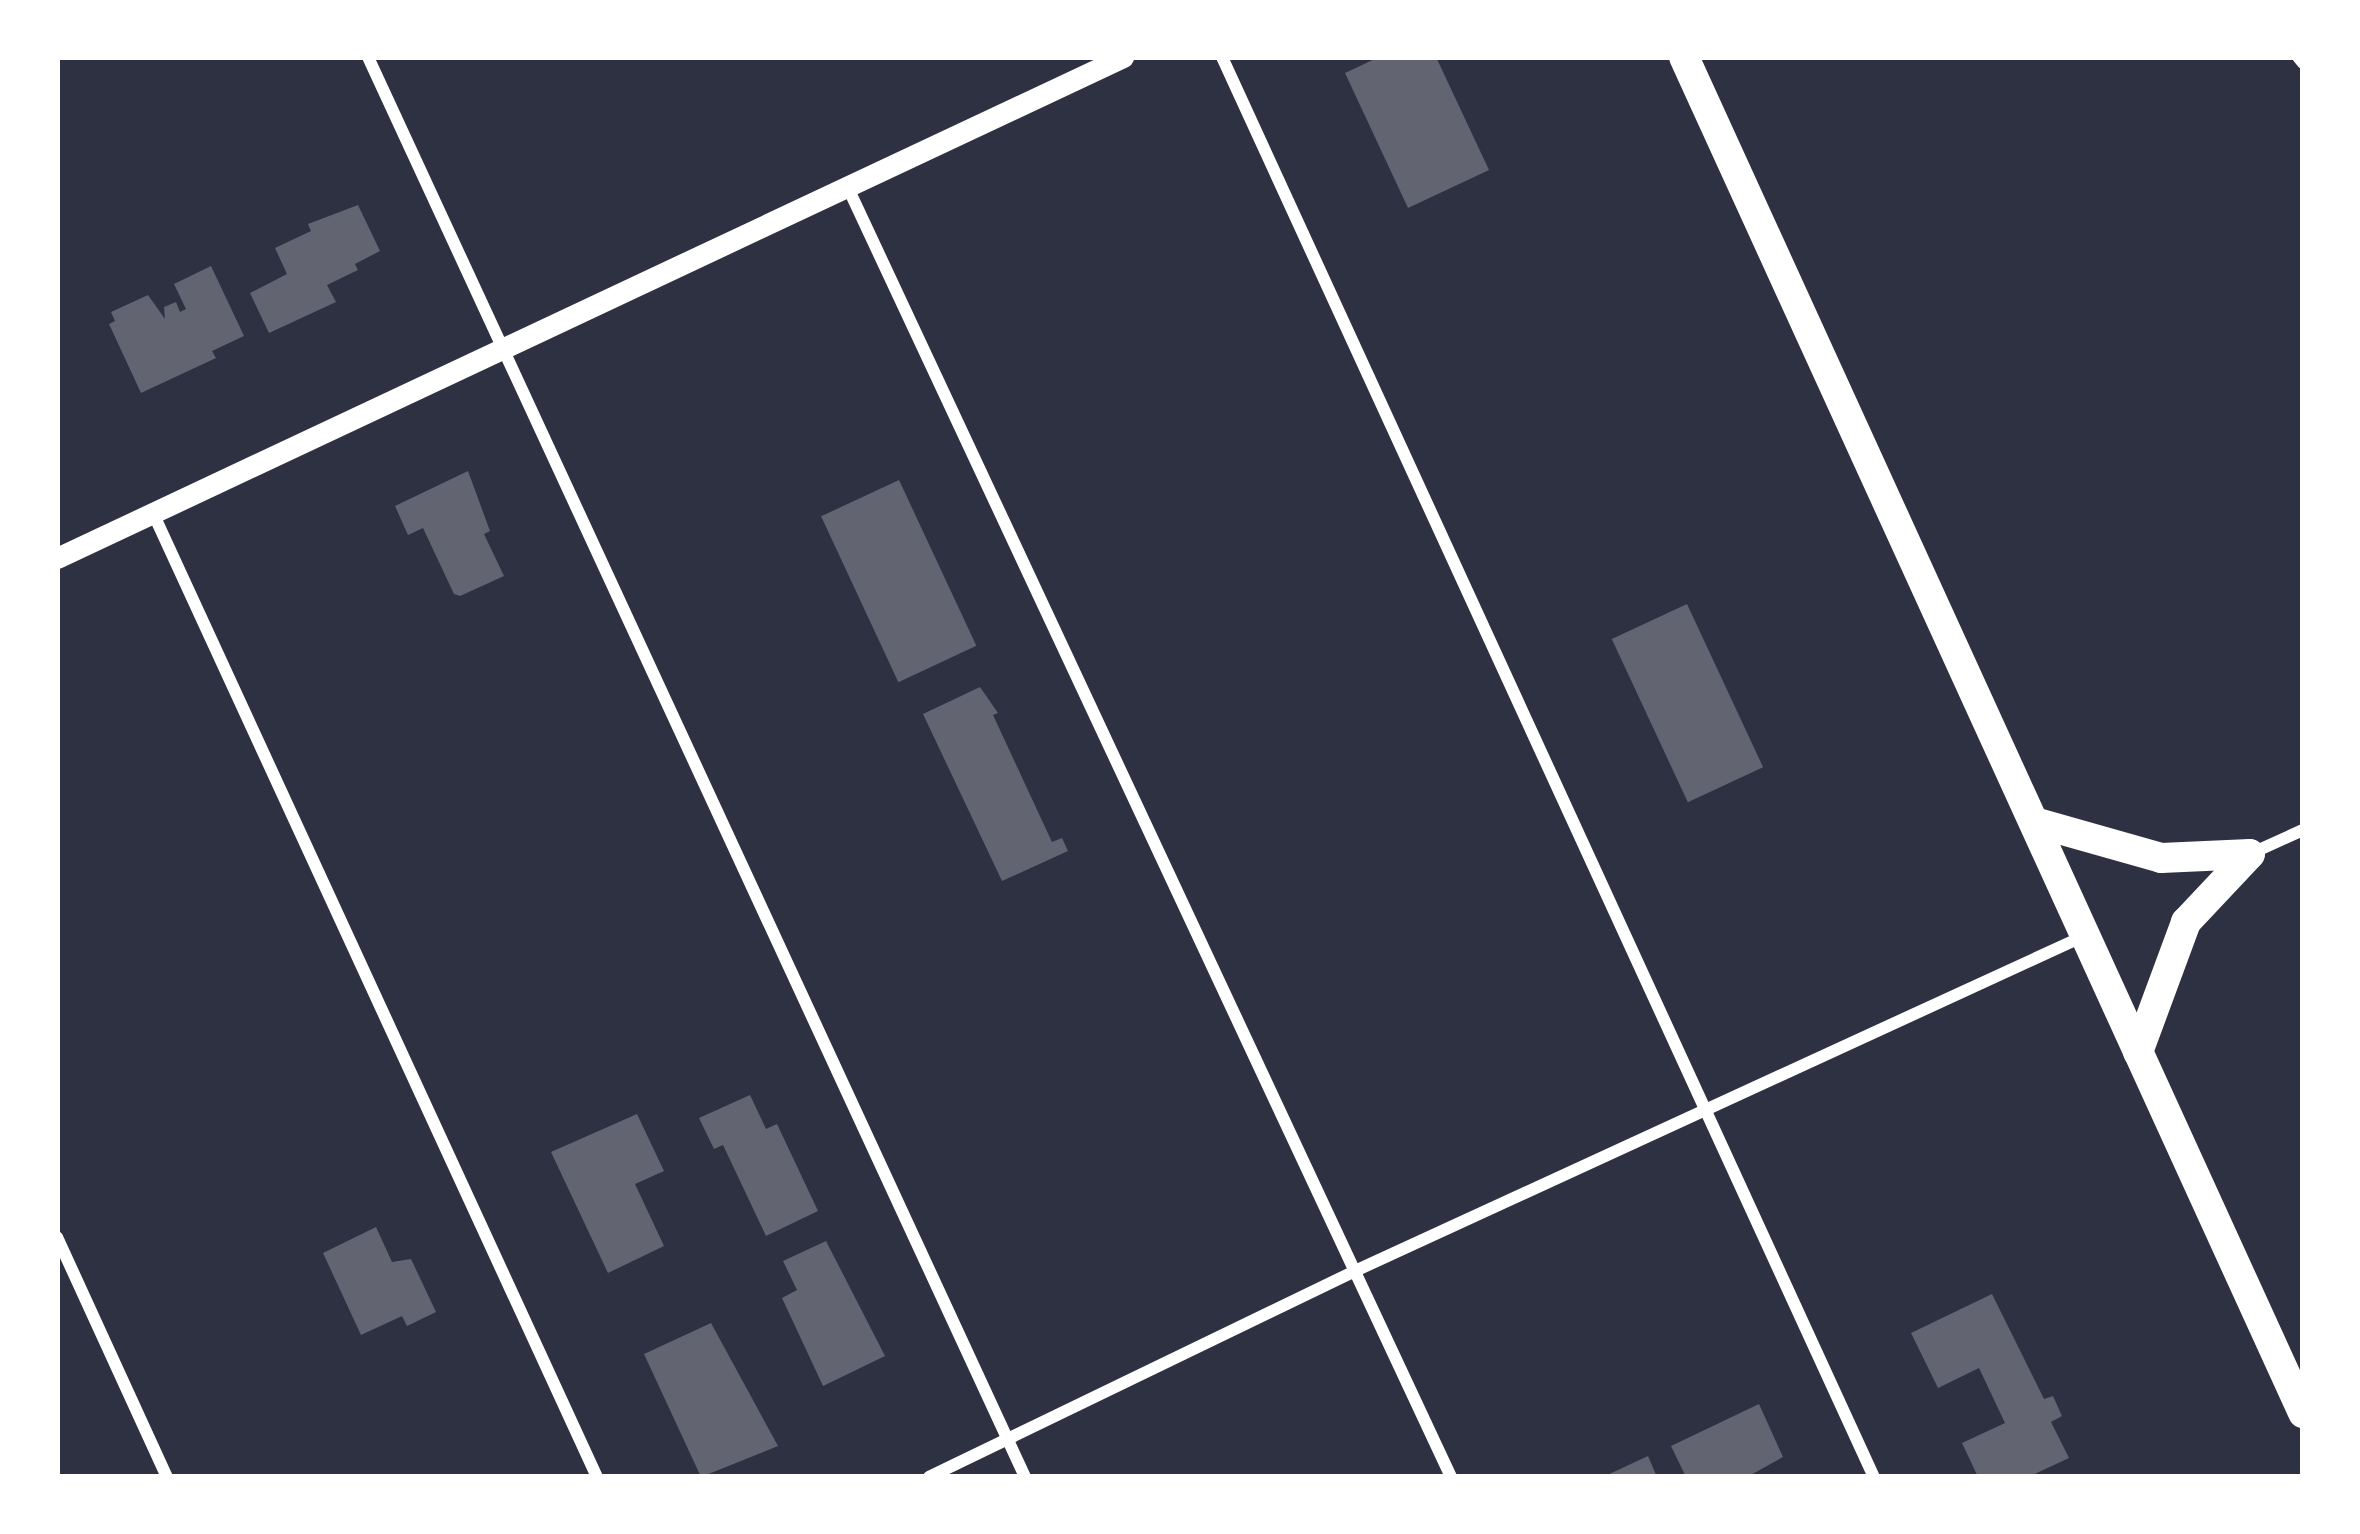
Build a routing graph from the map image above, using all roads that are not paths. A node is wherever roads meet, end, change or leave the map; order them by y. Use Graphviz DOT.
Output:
graph roads {
  1 [pos="368,57"];
  2 [pos="1124,57"];
  3 [pos="1222,57"];
  4 [pos="1684,57"];
  5 [pos="849,190"];
  6 [pos="503,352"];
  7 [pos="153,513"];
  8 [pos="57,558"];
  9 [pos="2035,822"];
  10 [pos="2303,830"];
  11 [pos="2250,854"];
  12 [pos="2084,936"];
  13 [pos="2138,1052"];
  14 [pos="1706,1111"];
  15 [pos="57,1238"];
  16 [pos="1355,1271"];
  17 [pos="2303,1413"];
  18 [pos="1008,1439"];
  19 [pos="167,1477"];
  20 [pos="597,1477"];
  21 [pos="929,1477"];
  22 [pos="1025,1477"];
  23 [pos="1451,1477"];
  24 [pos="1874,1477"];
  1 -- 6 [label="street"];
  2 -- 5 [label="street"];
  3 -- 14 [label="street"];
  4 -- 9 [label="main road"];
  5 -- 6 [label="street"];
  5 -- 16 [label="street"];
  6 -- 7 [label="street"];
  6 -- 18 [label="street"];
  7 -- 8 [label="street"];
  7 -- 20 [label="street"];
  9 -- 11 [label="main road"];
  9 -- 12 [label="main road"];
  10 -- 11 [label="street"];
  11 -- 13 [label="main road"];
  12 -- 13 [label="main road"];
  12 -- 14 [label="street"];
  13 -- 17 [label="main road"];
  14 -- 16 [label="street"];
  14 -- 24 [label="street"];
  15 -- 19 [label="street"];
  16 -- 18 [label="street"];
  16 -- 23 [label="street"];
  18 -- 21 [label="street"];
  18 -- 22 [label="street"];
}
